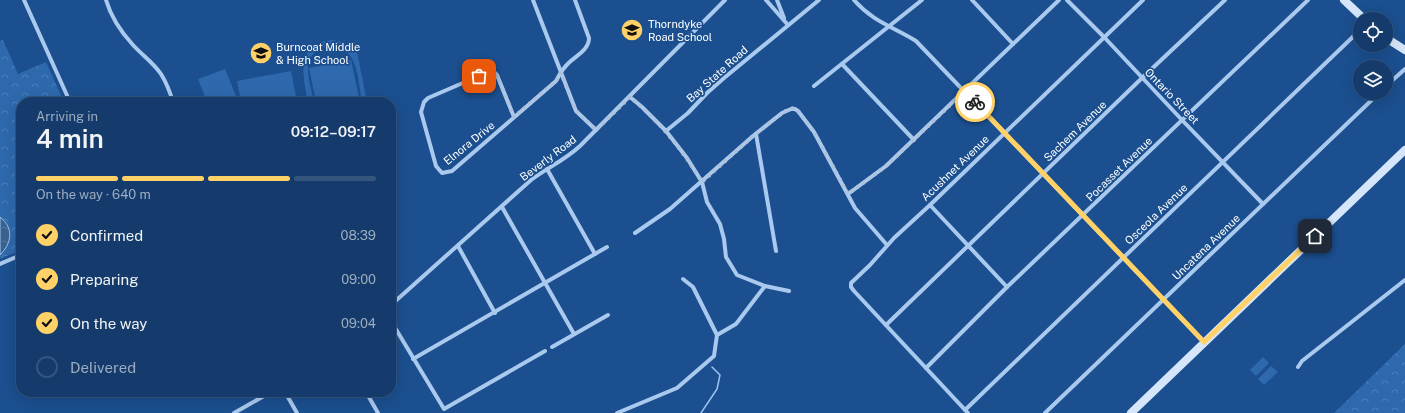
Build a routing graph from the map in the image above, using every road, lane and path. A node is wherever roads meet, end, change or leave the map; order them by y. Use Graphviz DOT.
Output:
graph roads {
  1 [pos="24,0"];
  2 [pos="106,0"];
  3 [pos="533,0"];
  4 [pos="575,0"];
  5 [pos="725,0"];
  6 [pos="766,0"];
  7 [pos="777,0"];
  8 [pos="819,0"];
  9 [pos="854,0"];
  10 [pos="922,0"];
  11 [pos="972,0"];
  12 [pos="1059,0"];
  13 [pos="1067,0"];
  14 [pos="1142,0"];
  15 [pos="1225,0"];
  16 [pos="1308,0"];
  17 [pos="1347,1"];
  18 [pos="1357,12"];
  19 [pos="788,25"];
  20 [pos="888,27"];
  21 [pos="1104,37"];
  22 [pos="1353,37"];
  23 [pos="1393,42"];
  24 [pos="1014,44"];
  25 [pos="1405,50"];
  26 [pos="842,64"];
  27 [pos="1405,68"];
  28 [pos="561,73"];
  29 [pos="1142,78"];
  30 [pos="1393,79"];
  31 [pos="814,86"];
  32 [pos="965,91"];
  33 [pos="68,97"];
  34 [pos="171,97"];
  35 [pos="630,97"];
  36 [pos="1372,100"];
  37 [pos="514,117"];
  38 [pos="1182,120"];
  39 [pos="596,130"];
  40 [pos="666,131"];
  41 [pos="1004,133"];
  42 [pos="756,134"];
  43 [pos="914,140"];
  44 [pos="1405,150"];
  45 [pos="1224,162"];
  46 [pos="546,169"];
  47 [pos="1043,174"];
  48 [pos="702,182"];
  49 [pos="848,194"];
  50 [pos="1263,204"];
  51 [pos="930,205"];
  52 [pos="502,207"];
  53 [pos="1083,216"];
  54 [pos="635,232"];
  55 [pos="887,245"];
  56 [pos="458,246"];
  57 [pos="969,246"];
  58 [pos="608,247"];
  59 [pos="776,251"];
  60 [pos="595,254"];
  61 [pos="16,257"];
  62 [pos="1124,258"];
  63 [pos="0,264"];
  64 [pos="683,279"];
  65 [pos="1405,280"];
  66 [pos="545,284"];
  67 [pos="765,286"];
  68 [pos="1007,288"];
  69 [pos="790,291"];
  70 [pos="1163,300"];
  71 [pos="396,301"];
  72 [pos="495,313"];
  73 [pos="608,315"];
  74 [pos="886,325"];
  75 [pos="396,330"];
  76 [pos="574,334"];
  77 [pos="717,335"];
  78 [pos="1204,342"];
  79 [pos="552,347"];
  80 [pos="545,351"];
  81 [pos="413,359"];
  82 [pos="1298,367"];
  83 [pos="926,368"];
  84 [pos="262,397"];
  85 [pos="288,397"];
  86 [pos="369,397"];
  87 [pos="967,411"];
  88 [pos="234,413"];
  89 [pos="298,413"];
  90 [pos="378,413"];
  91 [pos="617,413"];
  92 [pos="1045,413"];
  93 [pos="1131,413"];
  1 -- 33 [label="street"];
  2 -- 34 [label="street"];
  3 -- 28 [label="street"];
  4 -- 28 [label="street, Elnora Drive"];
  5 -- 35 [label="street, Beverly Road"];
  6 -- 19 [label="street"];
  7 -- 19 [label="street"];
  8 -- 19 [label="street, Bay State Road"];
  9 -- 20 [label="street"];
  10 -- 20 [label="street"];
  11 -- 24 [label="street"];
  12 -- 24 [label="street"];
  13 -- 21 [label="street, Ontario Street"];
  14 -- 21 [label="street, Acushnet Avenue"];
  15 -- 29 [label="street, Sachem Avenue"];
  16 -- 38 [label="street, Pocasset Avenue"];
  17 -- 18 [label="street"];
  19 -- 40 [label="street, Bay State Road"];
  20 -- 26 [label="street"];
  20 -- 32 [label="street"];
  21 -- 29 [label="street, Ontario Street"];
  21 -- 41 [label="street, Acushnet Avenue"];
  22 -- 45 [label="street, Osceola Avenue"];
  23 -- 25 [label="street"];
  24 -- 32 [label="street"];
  26 -- 31 [label="street"];
  26 -- 43 [label="street"];
  27 -- 30 [label="street"];
  28 -- 37 [label="street, Elnora Drive"];
  28 -- 39 [label="street"];
  29 -- 38 [label="street, Ontario Street"];
  29 -- 47 [label="street, Sachem Avenue"];
  32 -- 41 [label="street"];
  32 -- 43 [label="street"];
  35 -- 39 [label="street, Beverly Road"];
  35 -- 40 [label="street"];
  36 -- 50 [label="street, Uncatena Avenue"];
  37 -- 37 [label="street, Elnora Drive"];
  38 -- 45 [label="street, Ontario Street"];
  38 -- 53 [label="street, Pocasset Avenue"];
  39 -- 46 [label="street, Beverly Road"];
  40 -- 48 [label="street"];
  41 -- 47 [label="street"];
  41 -- 51 [label="street, Acushnet Avenue"];
  42 -- 48 [label="street"];
  42 -- 49 [label="street"];
  42 -- 59 [label="street"];
  43 -- 49 [label="street"];
  44 -- 78 [label="street"];
  45 -- 50 [label="street, Ontario Street"];
  45 -- 62 [label="street, Osceola Avenue"];
  46 -- 52 [label="street, Beverly Road"];
  46 -- 60 [label="street"];
  47 -- 53 [label="street"];
  47 -- 57 [label="street, Sachem Avenue"];
  48 -- 54 [label="street"];
  48 -- 67 [label="street"];
  49 -- 55 [label="street"];
  50 -- 70 [label="street, Uncatena Avenue"];
  51 -- 55 [label="street, Acushnet Avenue"];
  51 -- 57 [label="street"];
  52 -- 56 [label="street, Beverly Road"];
  52 -- 66 [label="street"];
  53 -- 62 [label="street"];
  53 -- 68 [label="street, Pocasset Avenue"];
  55 -- 74 [label="street, Acushnet Avenue"];
  56 -- 71 [label="street, Beverly Road"];
  56 -- 72 [label="street"];
  57 -- 68 [label="street"];
  57 -- 74 [label="street, Sachem Avenue"];
  58 -- 60 [label="street"];
  60 -- 66 [label="street"];
  61 -- 63 [label="street"];
  62 -- 70 [label="street"];
  62 -- 87 [label="street, Osceola Avenue"];
  64 -- 77 [label="street"];
  65 -- 82 [label="street"];
  66 -- 72 [label="street"];
  66 -- 76 [label="street"];
  67 -- 69 [label="street"];
  67 -- 77 [label="street"];
  68 -- 83 [label="street, Pocasset Avenue"];
  70 -- 78 [label="street"];
  70 -- 92 [label="street, Uncatena Avenue"];
  72 -- 81 [label="street"];
  73 -- 76 [label="street"];
  74 -- 83 [label="street"];
  75 -- 81 [label="street"];
  76 -- 79 [label="street"];
  77 -- 91 [label="street"];
  78 -- 93 [label="street"];
  80 -- 81 [label="street"];
  83 -- 87 [label="street"];
  84 -- 88 [label="street"];
  85 -- 89 [label="street"];
  86 -- 90 [label="street"];
}
